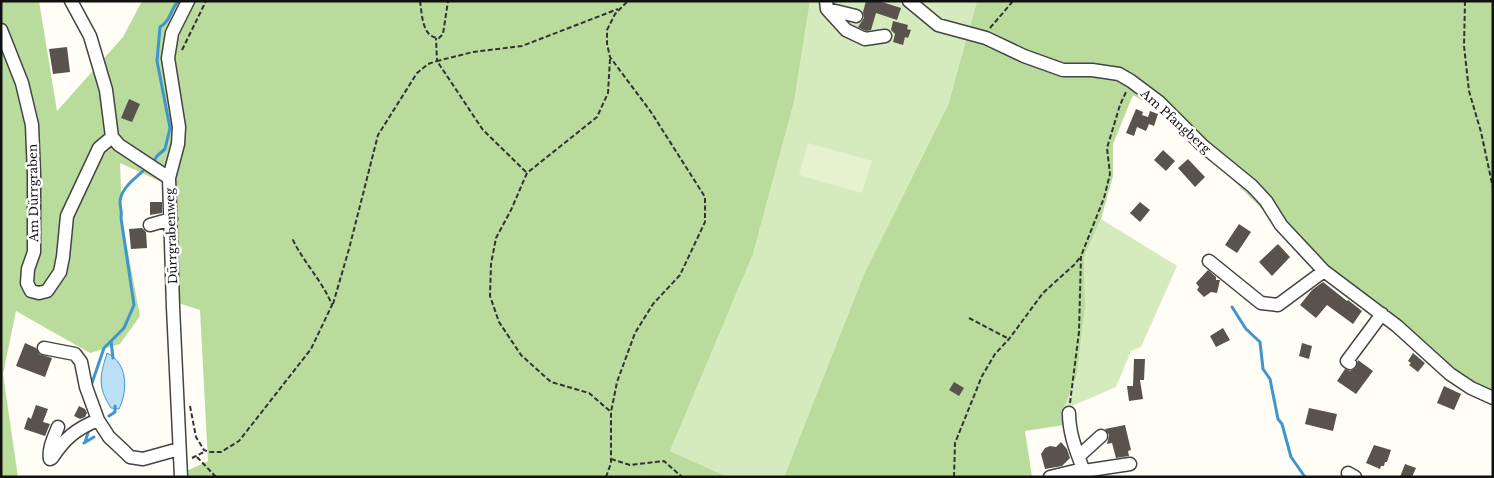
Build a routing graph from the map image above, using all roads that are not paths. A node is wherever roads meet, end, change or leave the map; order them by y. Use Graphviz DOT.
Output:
graph roads {
  1 [pos="71,1"];
  2 [pos="188,1"];
  3 [pos="897,1"];
  4 [pos="909,1"];
  5 [pos="826,5"];
  6 [pos="856,16"];
  7 [pos="938,25"];
  8 [pos="1,30"];
  9 [pos="885,36"];
  10 [pos="112,137"];
  11 [pos="169,178"];
  12 [pos="171,219"];
  13 [pos="150,225"];
  14 [pos="1209,261"];
  15 [pos="1324,271"];
  16 [pos="1382,314"];
  17 [pos="44,348"];
  18 [pos="1350,363"];
  19 [pos="1493,398"];
  20 [pos="1069,413"];
  21 [pos="98,420"];
  22 [pos="58,427"];
  23 [pos="1101,436"];
  24 [pos="179,449"];
  25 [pos="1079,456"];
  26 [pos="1130,464"];
  27 [pos="1085,472"];
  28 [pos="181,477"];
  29 [pos="1050,477"];
  1 -- 10 [label="street"];
  2 -- 11 [label="street, Dürrgrabenweg"];
  3 -- 7 [label="street"];
  4 -- 7 [label="street, Am Pfangberg"];
  5 -- 6 [label="street"];
  5 -- 9 [label="street"];
  7 -- 15 [label="street, Am Pfangberg"];
  8 -- 10 [label="street, Am Dürrgraben"];
  10 -- 11 [label="street"];
  11 -- 12 [label="street, Dürrgrabenweg"];
  12 -- 13 [label="street"];
  12 -- 24 [label="street, Dürrgrabenweg"];
  14 -- 15 [label="street"];
  15 -- 16 [label="street, Am Pfangberg"];
  16 -- 18 [label="street"];
  16 -- 19 [label="street, Am Pfangberg"];
  17 -- 21 [label="street"];
  20 -- 25 [label="street"];
  21 -- 22 [label="street"];
  21 -- 24 [label="street"];
  23 -- 25 [label="street"];
  24 -- 28 [label="street, Dürrgrabenweg"];
  25 -- 27 [label="street"];
  26 -- 27 [label="street"];
  27 -- 29 [label="street"];
}
